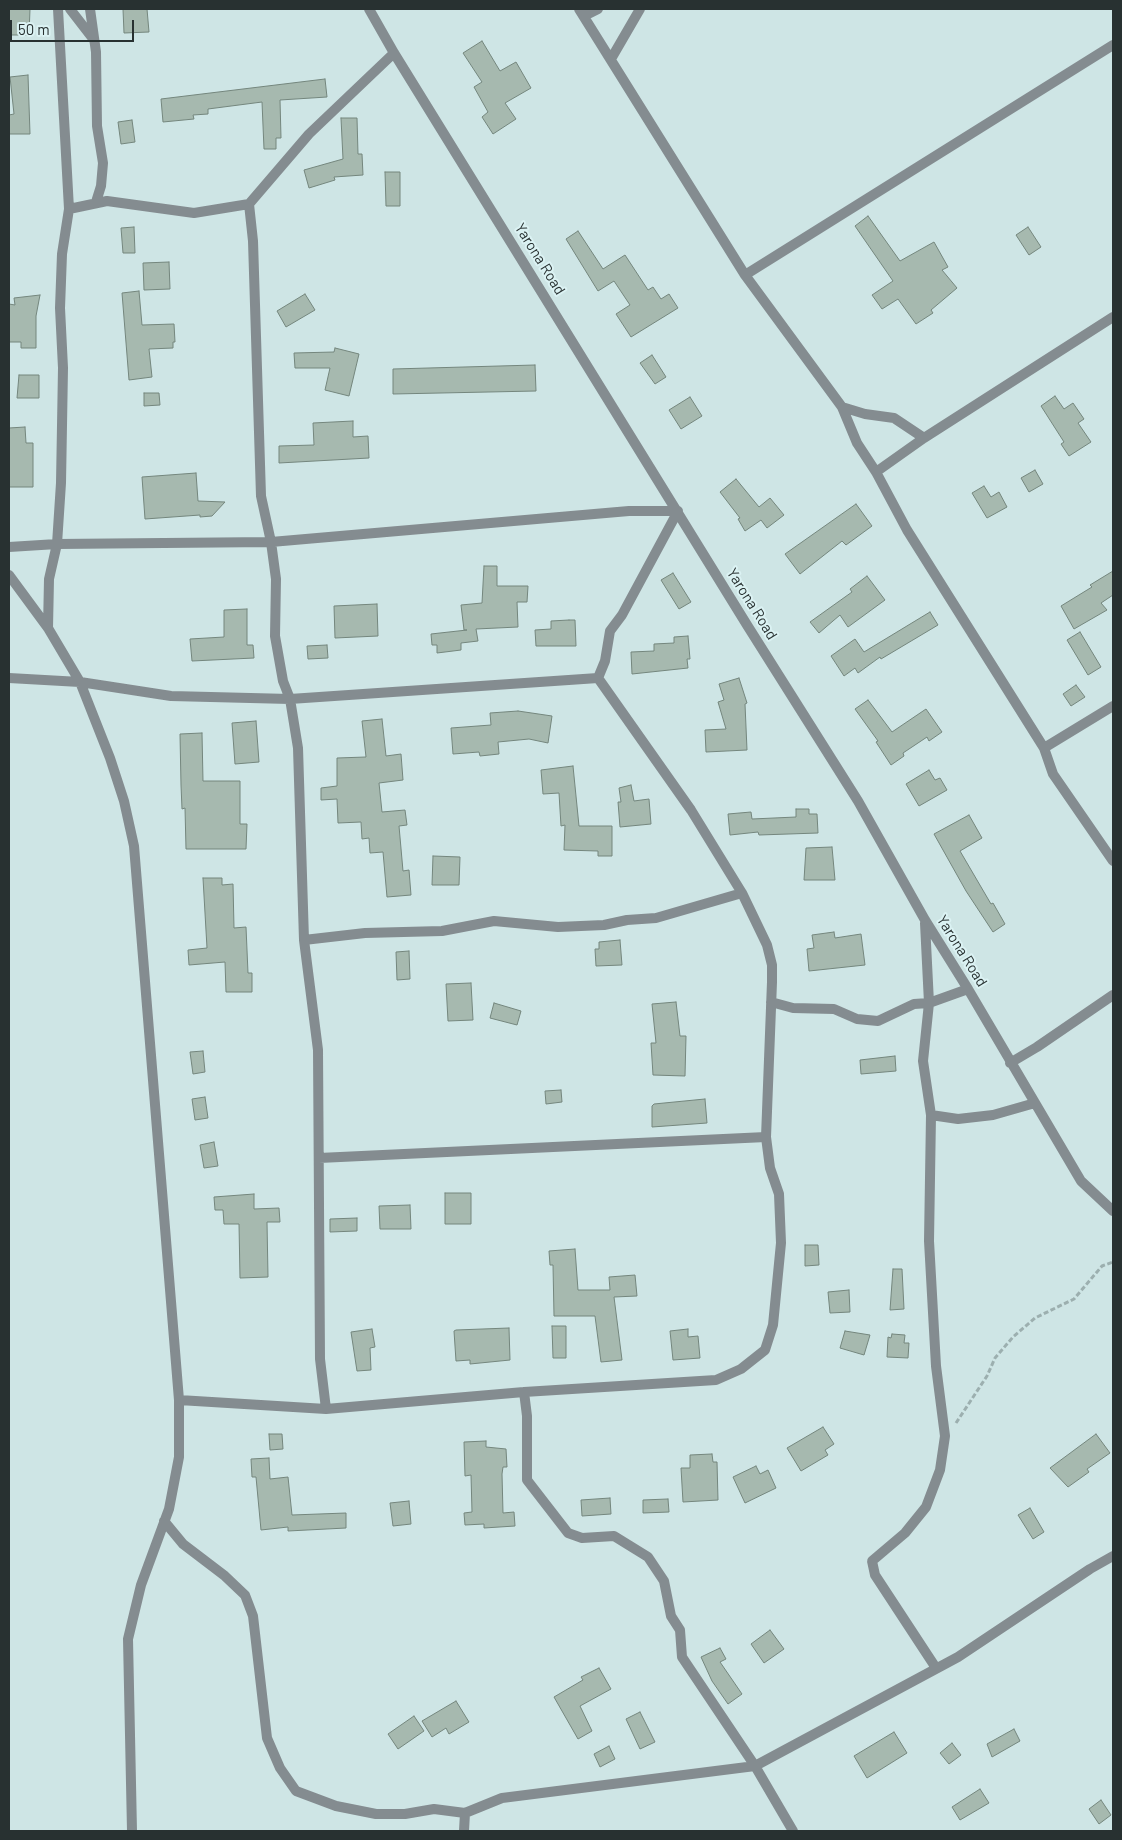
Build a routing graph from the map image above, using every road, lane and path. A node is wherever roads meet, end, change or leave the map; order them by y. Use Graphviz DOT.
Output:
graph roads {
  1 [pos="58,9"];
  2 [pos="70,9"];
  3 [pos="90,9"];
  4 [pos="369,9"];
  5 [pos="598,9"];
  6 [pos="640,9"];
  7 [pos="581,12"];
  8 [pos="94,40"];
  9 [pos="1113,45"];
  10 [pos="394,53"];
  11 [pos="611,59"];
  12 [pos="96,202"];
  13 [pos="249,204"];
  14 [pos="69,209"];
  15 [pos="744,275"];
  16 [pos="1113,317"];
  17 [pos="842,407"];
  18 [pos="924,438"];
  19 [pos="876,472"];
  20 [pos="678,511"];
  21 [pos="271,542"];
  22 [pos="57,544"];
  23 [pos="9,547"];
  24 [pos="9,576"];
  25 [pos="48,628"];
  26 [pos="9,678"];
  27 [pos="598,678"];
  28 [pos="80,682"];
  29 [pos="290,700"];
  30 [pos="1113,706"];
  31 [pos="1044,748"];
  32 [pos="1113,861"];
  33 [pos="742,893"];
  34 [pos="924,920"];
  35 [pos="304,940"];
  36 [pos="968,989"];
  37 [pos="1113,996"];
  38 [pos="771,1002"];
  39 [pos="929,1003"];
  40 [pos="1010,1063"];
  41 [pos="1035,1103"];
  42 [pos="931,1115"];
  43 [pos="766,1137"];
  44 [pos="319,1158"];
  45 [pos="1113,1211"];
  46 [pos="1113,1262"];
  47 [pos="524,1392"];
  48 [pos="179,1400"];
  49 [pos="326,1409"];
  50 [pos="945,1436"];
  51 [pos="164,1521"];
  52 [pos="1113,1556"];
  53 [pos="936,1668"];
  54 [pos="755,1766"];
  55 [pos="465,1813"];
  56 [pos="132,1831"];
  57 [pos="464,1831"];
  58 [pos="793,1831"];
  1 -- 14 [label="street"];
  2 -- 8 [label="street"];
  3 -- 8 [label="street"];
  4 -- 10 [label="street, Yarona Road"];
  5 -- 7 [label="street"];
  6 -- 11 [label="street"];
  7 -- 11 [label="street"];
  8 -- 12 [label="street"];
  9 -- 15 [label="street"];
  10 -- 13 [label="street"];
  10 -- 20 [label="street, Yarona Road"];
  11 -- 15 [label="street"];
  12 -- 13 [label="street"];
  12 -- 14 [label="street"];
  13 -- 21 [label="street"];
  14 -- 22 [label="street"];
  15 -- 17 [label="street"];
  16 -- 18 [label="street"];
  17 -- 18 [label="street"];
  17 -- 19 [label="street"];
  18 -- 19 [label="street"];
  19 -- 31 [label="street"];
  20 -- 21 [label="street"];
  20 -- 27 [label="street"];
  20 -- 34 [label="street, Yarona Road"];
  21 -- 22 [label="street"];
  21 -- 29 [label="street"];
  22 -- 23 [label="street"];
  22 -- 25 [label="street"];
  24 -- 25 [label="street"];
  25 -- 28 [label="street"];
  26 -- 28 [label="street"];
  27 -- 29 [label="street"];
  27 -- 33 [label="street"];
  28 -- 29 [label="street"];
  28 -- 48 [label="street"];
  29 -- 35 [label="street"];
  30 -- 31 [label="street"];
  31 -- 32 [label="street"];
  33 -- 35 [label="street"];
  33 -- 38 [label="street"];
  34 -- 36 [label="street, Yarona Road"];
  34 -- 39 [label="street"];
  35 -- 44 [label="street"];
  36 -- 39 [label="street"];
  36 -- 40 [label="street, Yarona Road"];
  37 -- 40 [label="street"];
  38 -- 39 [label="street"];
  38 -- 43 [label="street"];
  39 -- 42 [label="street"];
  40 -- 41 [label="street, Yarona Road"];
  41 -- 42 [label="street"];
  41 -- 45 [label="street, Yarona Road"];
  42 -- 50 [label="street"];
  43 -- 44 [label="street"];
  43 -- 47 [label="street"];
  44 -- 49 [label="street"];
  46 -- 50 [label="path"];
  47 -- 49 [label="street"];
  47 -- 54 [label="street"];
  48 -- 49 [label="street"];
  48 -- 51 [label="street"];
  50 -- 53 [label="street"];
  51 -- 55 [label="street"];
  51 -- 56 [label="street"];
  52 -- 53 [label="street"];
  53 -- 54 [label="street"];
  54 -- 55 [label="street"];
  54 -- 58 [label="street"];
  55 -- 57 [label="street"];
}
